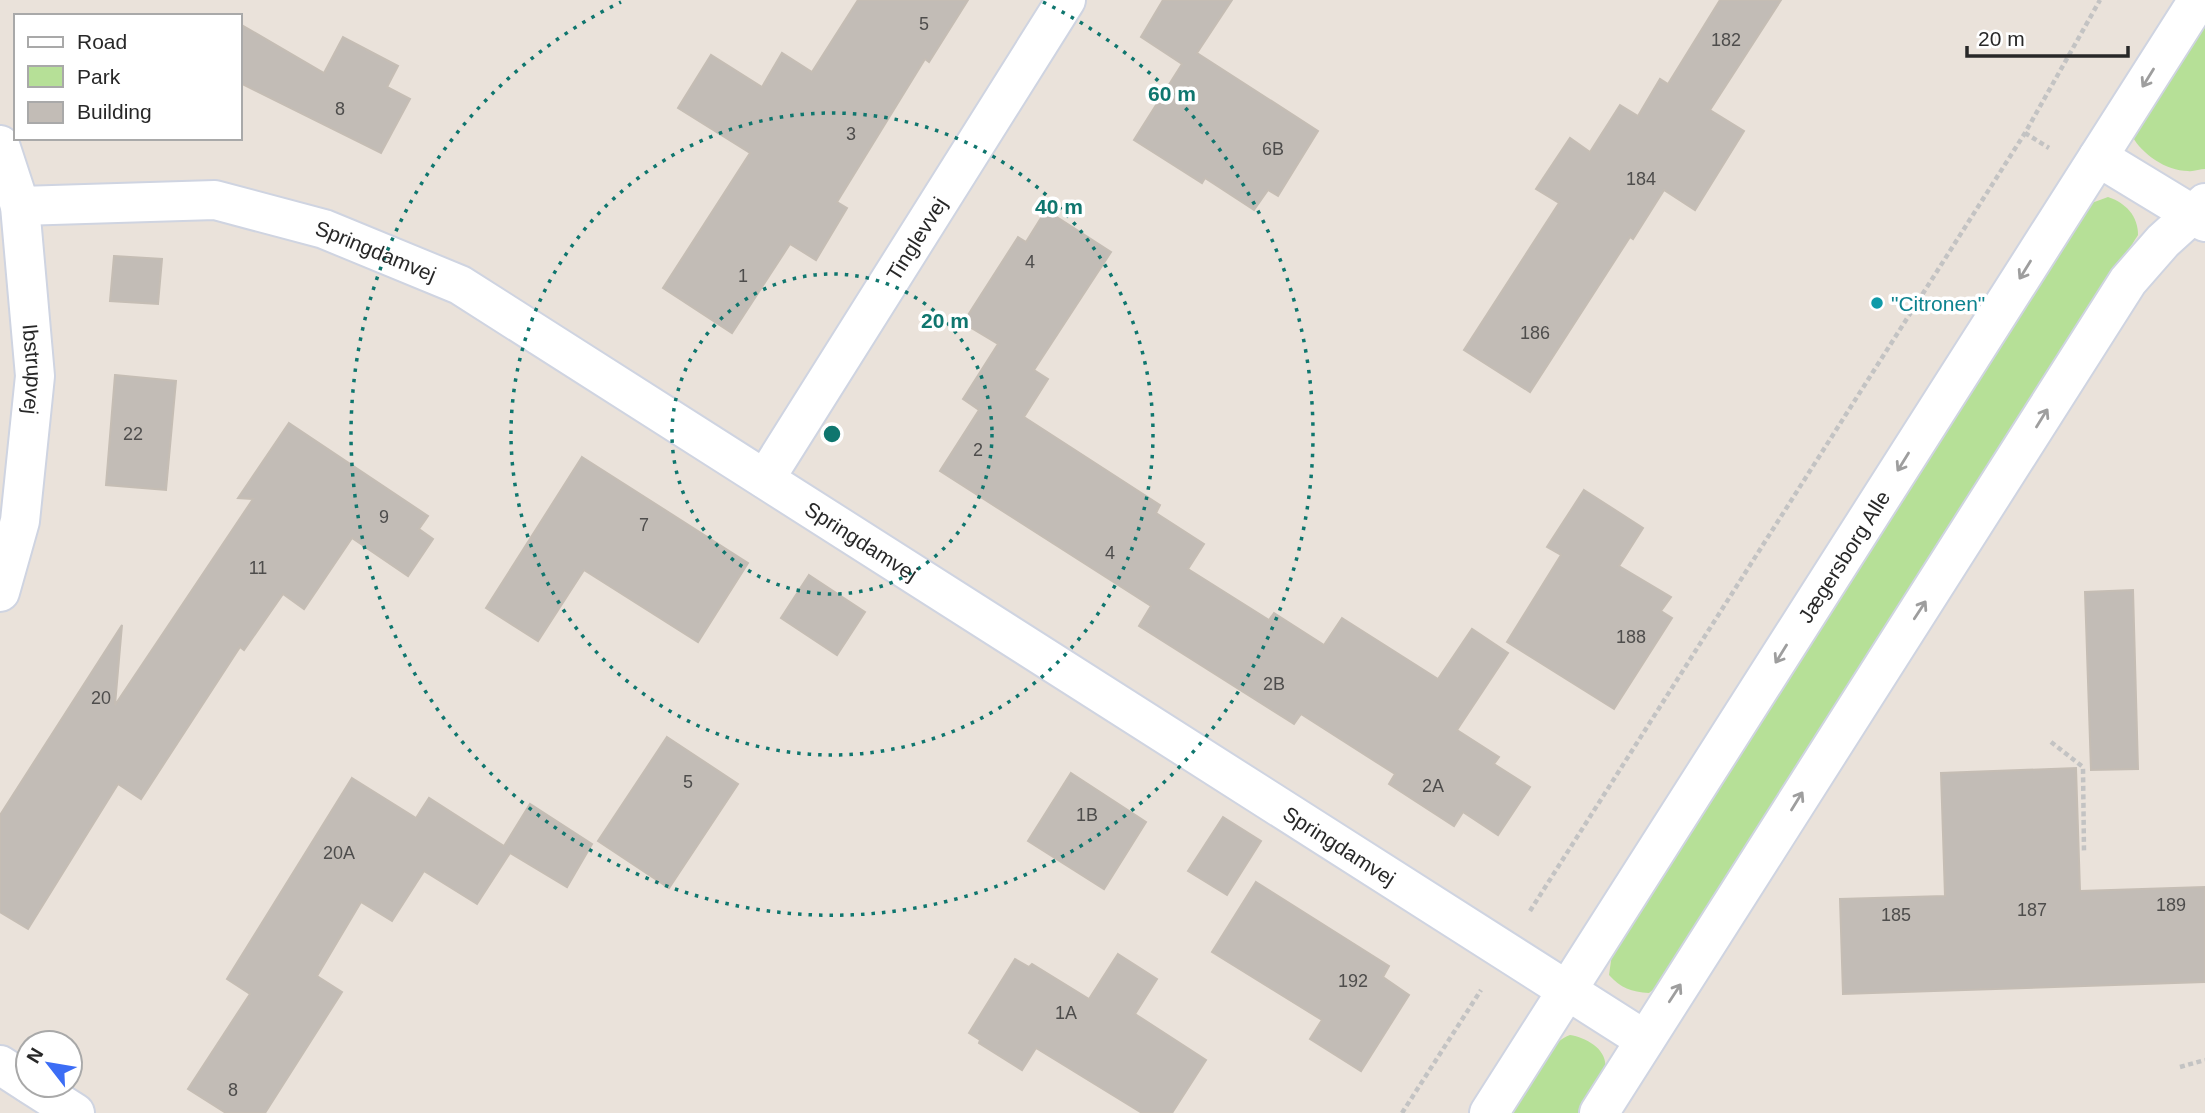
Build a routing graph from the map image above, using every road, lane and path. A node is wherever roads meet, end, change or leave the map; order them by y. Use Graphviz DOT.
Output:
graph roads {
  1 [pos="1066,0"];
  2 [pos="2100,0"];
  3 [pos="2197,0"];
  4 [pos="0,145"];
  5 [pos="2098,157"];
  6 [pos="20,206"];
  7 [pos="2201,213"];
  8 [pos="765,479"];
  9 [pos="0,592"];
  10 [pos="2051,742"];
  11 [pos="2084,852"];
  12 [pos="1505,950"];
  13 [pos="1567,990"];
  14 [pos="1645,1040"];
  15 [pos="2205,1060"];
  16 [pos="2180,1067"];
  17 [pos="53,1099"];
  18 [pos="75,1113"];
  19 [pos="1402,1113"];
  20 [pos="1489,1113"];
  21 [pos="1599,1113"];
  1 -- 8 [label="street, Tinglevvej"];
  2 -- 12 [label="path"];
  3 -- 5 [label="street, Jægersborg Alle, one-way"];
  4 -- 6 [label="street, Ibstrupvej"];
  5 -- 7 [label="street"];
  5 -- 13 [label="street, Jægersborg Alle, one-way"];
  6 -- 8 [label="street, Springdamvej"];
  6 -- 9 [label="street, Ibstrupvej"];
  14 -- 7 [label="street, one-way"];
  8 -- 12 [label="street, Springdamvej"];
  10 -- 11 [label="path"];
  12 -- 13 [label="street, Springdamvej"];
  12 -- 19 [label="path"];
  13 -- 14 [label="street, Springdamvej"];
  13 -- 20 [label="street, Jægersborg Alle"];
  14 -- 21 [label="street"];
  15 -- 16 [label="path"];
  17 -- 18 [label="street"];
}
